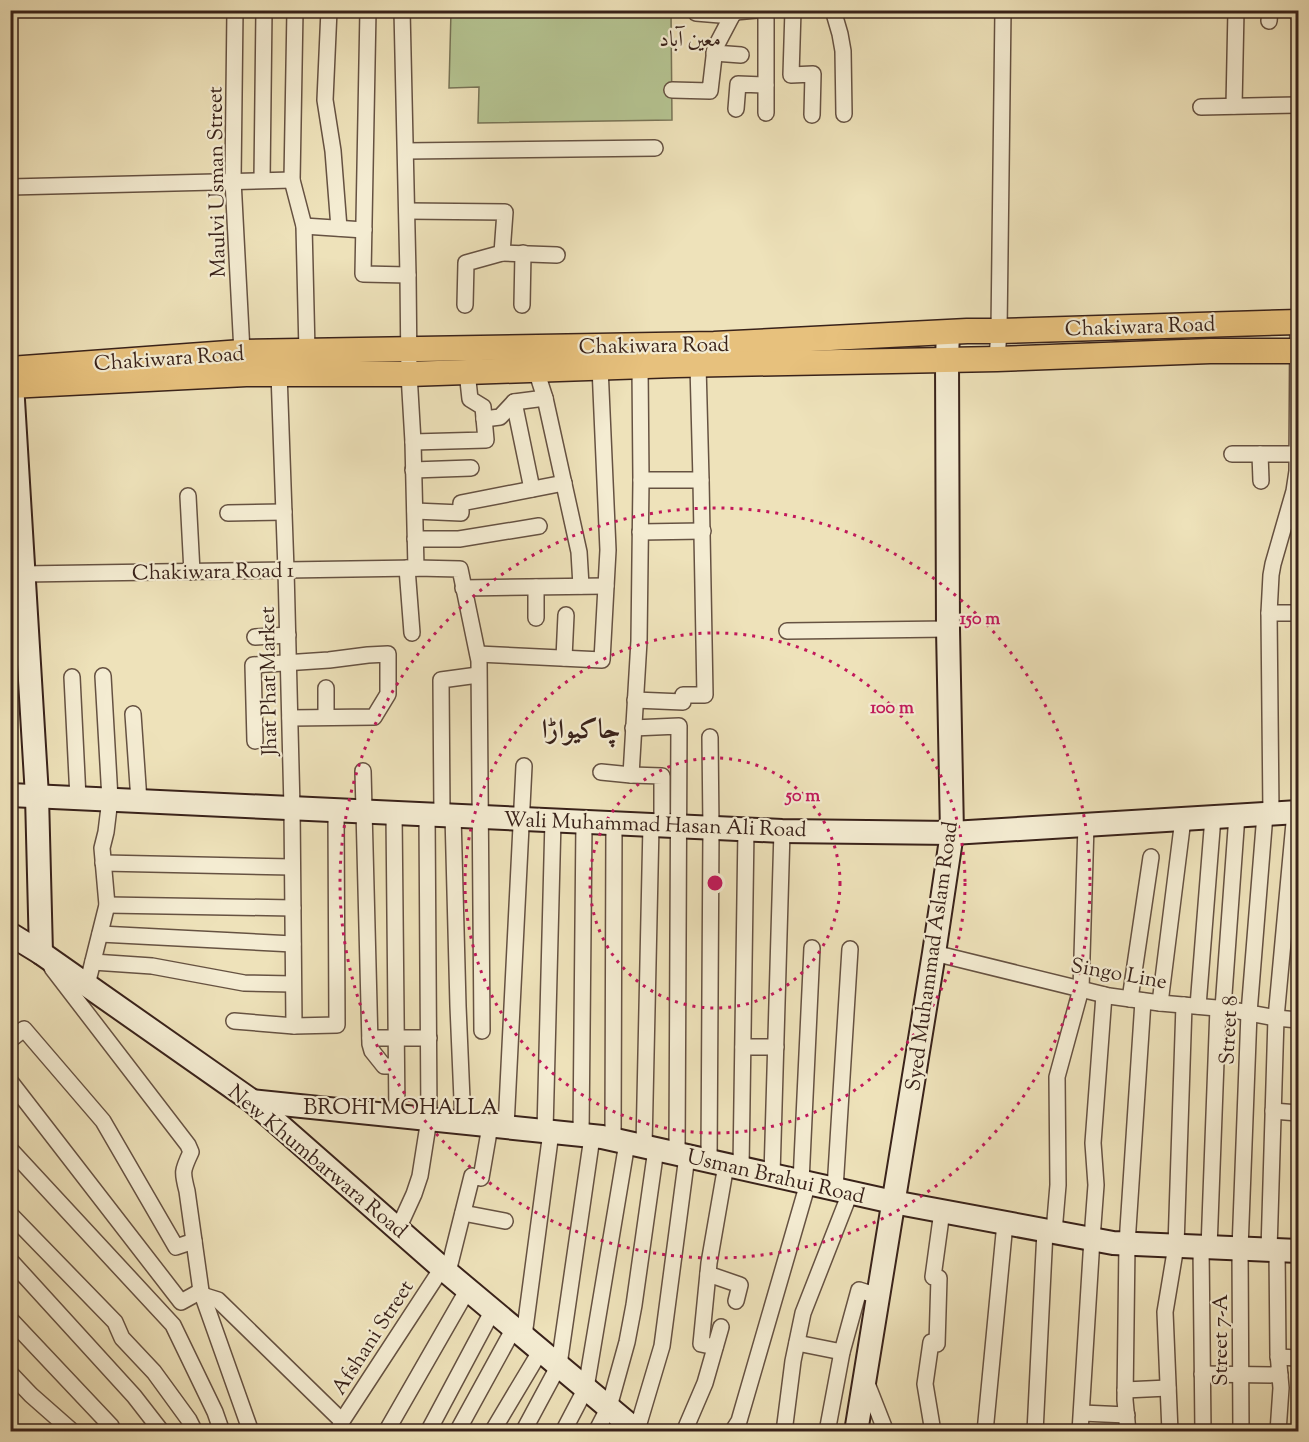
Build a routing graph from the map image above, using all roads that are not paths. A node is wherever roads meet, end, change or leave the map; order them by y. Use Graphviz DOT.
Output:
graph roads {
  1 [pos="235,10"];
  2 [pos="264,10"];
  3 [pos="295,10"];
  4 [pos="329,10"];
  5 [pos="368,10"];
  6 [pos="402,10"];
  7 [pos="696,10"];
  8 [pos="757,10"];
  9 [pos="766,10"];
  10 [pos="793,10"];
  11 [pos="833,10"];
  12 [pos="1003,10"];
  13 [pos="1236,10"];
  14 [pos="1298,10"];
  15 [pos="734,13"];
  16 [pos="1299,15"];
  17 [pos="714,54"];
  18 [pos="741,55"];
  19 [pos="766,85"];
  20 [pos="672,90"];
  21 [pos="1299,105"];
  22 [pos="1234,106"];
  23 [pos="1201,107"];
  24 [pos="736,109"];
  25 [pos="766,113"];
  26 [pos="844,114"];
  27 [pos="812,115"];
  28 [pos="655,148"];
  29 [pos="405,151"];
  30 [pos="233,180"];
  31 [pos="262,180"];
  32 [pos="292,180"];
  33 [pos="10,187"];
  34 [pos="407,211"];
  35 [pos="304,226"];
  36 [pos="339,228"];
  37 [pos="364,230"];
  38 [pos="502,253"];
  39 [pos="523,254"];
  40 [pos="557,255"];
  41 [pos="408,275"];
  42 [pos="465,305"];
  43 [pos="522,305"];
  44 [pos="1298,322"];
  45 [pos="999,331"];
  46 [pos="948,332"];
  47 [pos="410,349"];
  48 [pos="307,351"];
  49 [pos="1298,351"];
  50 [pos="242,352"];
  51 [pos="947,359"];
  52 [pos="997,359"];
  53 [pos="698,365"];
  54 [pos="600,367"];
  55 [pos="640,367"];
  56 [pos="536,370"];
  57 [pos="467,372"];
  58 [pos="279,373"];
  59 [pos="409,374"];
  60 [pos="11,375"];
  61 [pos="545,398"];
  62 [pos="514,402"];
  63 [pos="484,419"];
  64 [pos="437,441"];
  65 [pos="413,442"];
  66 [pos="1232,454"];
  67 [pos="1260,454"];
  68 [pos="1297,454"];
  69 [pos="471,468"];
  70 [pos="413,470"];
  71 [pos="438,470"];
  72 [pos="641,480"];
  73 [pos="701,480"];
  74 [pos="1261,481"];
  75 [pos="1297,481"];
  76 [pos="564,483"];
  77 [pos="532,489"];
  78 [pos="188,496"];
  79 [pos="414,511"];
  80 [pos="284,512"];
  81 [pos="228,513"];
  82 [pos="539,526"];
  83 [pos="703,531"];
  84 [pos="640,532"];
  85 [pos="415,539"];
  86 [pos="412,568"];
  87 [pos="286,570"];
  88 [pos="192,572"];
  89 [pos="17,574"];
  90 [pos="581,586"];
  91 [pos="606,586"];
  92 [pos="536,587"];
  93 [pos="464,588"];
  94 [pos="1269,613"];
  95 [pos="1299,613"];
  96 [pos="566,615"];
  97 [pos="536,618"];
  98 [pos="948,629"];
  99 [pos="787,631"];
  100 [pos="412,633"];
  101 [pos="288,635"];
  102 [pos="255,637"];
  103 [pos="478,654"];
  104 [pos="564,658"];
  105 [pos="288,663"];
  106 [pos="478,675"];
  107 [pos="103,676"];
  108 [pos="72,677"];
  109 [pos="326,688"];
  110 [pos="635,700"];
  111 [pos="133,714"];
  112 [pos="326,717"];
  113 [pos="290,718"];
  114 [pos="633,728"];
  115 [pos="710,737"];
  116 [pos="255,741"];
  117 [pos="524,766"];
  118 [pos="363,771"];
  119 [pos="601,772"];
  120 [pos="631,775"];
  121 [pos="10,795"];
  122 [pos="37,796"];
  123 [pos="78,798"];
  124 [pos="110,799"];
  125 [pos="139,801"];
  126 [pos="292,808"];
  127 [pos="336,810"];
  128 [pos="364,811"];
  129 [pos="1297,812"];
  130 [pos="394,813"];
  131 [pos="1268,814"];
  132 [pos="441,815"];
  133 [pos="1237,816"];
  134 [pos="480,817"];
  135 [pos="1213,817"];
  136 [pos="521,819"];
  137 [pos="1183,819"];
  138 [pos="553,820"];
  139 [pos="584,822"];
  140 [pos="614,823"];
  141 [pos="664,825"];
  142 [pos="1086,825"];
  143 [pos="711,828"];
  144 [pos="746,829"];
  145 [pos="782,831"];
  146 [pos="952,833"];
  147 [pos="1150,857"];
  148 [pos="103,863"];
  149 [pos="292,867"];
  150 [pos="107,905"];
  151 [pos="293,908"];
  152 [pos="10,934"];
  153 [pos="100,934"];
  154 [pos="293,944"];
  155 [pos="812,948"];
  156 [pos="850,949"];
  157 [pos="41,953"];
  158 [pos="934,953"];
  159 [pos="93,962"];
  160 [pos="293,984"];
  161 [pos="87,985"];
  162 [pos="1081,989"];
  163 [pos="1104,994"];
  164 [pos="1136,1000"];
  165 [pos="1160,1003"];
  166 [pos="458,1006"];
  167 [pos="482,1006"];
  168 [pos="1191,1006"];
  169 [pos="1220,1008"];
  170 [pos="1249,1013"];
  171 [pos="1276,1018"];
  172 [pos="1299,1020"];
  173 [pos="234,1021"];
  174 [pos="294,1026"];
  175 [pos="482,1031"];
  176 [pos="12,1035"];
  177 [pos="370,1038"];
  178 [pos="396,1038"];
  179 [pos="429,1038"];
  180 [pos="743,1047"];
  181 [pos="776,1047"];
  182 [pos="396,1066"];
  183 [pos="10,1082"];
  184 [pos="252,1101"];
  185 [pos="1273,1111"];
  186 [pos="1299,1113"];
  187 [pos="397,1116"];
  188 [pos="429,1119"];
  189 [pos="463,1123"];
  190 [pos="498,1126"];
  191 [pos="548,1132"];
  192 [pos="635,1145"];
  193 [pos="10,1149"];
  194 [pos="725,1165"];
  195 [pos="772,1175"];
  196 [pos="804,1182"];
  197 [pos="843,1191"];
  198 [pos="893,1202"];
  199 [pos="942,1212"];
  200 [pos="463,1213"];
  201 [pos="10,1214"];
  202 [pos="505,1221"];
  203 [pos="1005,1223"];
  204 [pos="398,1229"];
  205 [pos="1049,1232"];
  206 [pos="1092,1239"];
  207 [pos="194,1241"];
  208 [pos="1127,1244"];
  209 [pos="1176,1246"];
  210 [pos="1205,1247"];
  211 [pos="1240,1249"];
  212 [pos="1282,1251"];
  213 [pos="10,1260"];
  214 [pos="445,1270"];
  215 [pos="708,1274"];
  216 [pos="468,1289"];
  217 [pos="202,1293"];
  218 [pos="878,1296"];
  219 [pos="736,1301"];
  220 [pos="493,1310"];
  221 [pos="10,1319"];
  222 [pos="721,1328"];
  223 [pos="526,1338"];
  224 [pos="797,1343"];
  225 [pos="715,1347"];
  226 [pos="842,1352"];
  227 [pos="1278,1357"];
  228 [pos="1299,1358"];
  229 [pos="559,1365"];
  230 [pos="10,1373"];
  231 [pos="1202,1374"];
  232 [pos="1280,1375"];
  233 [pos="1241,1376"];
  234 [pos="864,1378"];
  235 [pos="586,1388"];
  236 [pos="1168,1388"];
  237 [pos="1125,1390"];
  238 [pos="609,1407"];
  239 [pos="1082,1413"];
  240 [pos="1127,1414"];
  241 [pos="340,1426"];
  242 [pos="74,1431"];
  243 [pos="114,1431"];
  244 [pos="162,1431"];
  245 [pos="195,1431"];
  246 [pos="222,1431"];
  247 [pos="251,1431"];
  248 [pos="386,1431"];
  249 [pos="428,1431"];
  250 [pos="457,1431"];
  251 [pos="492,1431"];
  252 [pos="523,1431"];
  253 [pos="562,1431"];
  254 [pos="596,1431"];
  255 [pos="638,1431"];
  256 [pos="684,1431"];
  257 [pos="732,1431"];
  258 [pos="784,1431"];
  259 [pos="827,1431"];
  260 [pos="856,1431"];
  261 [pos="886,1431"];
  262 [pos="933,1431"];
  263 [pos="985,1431"];
  264 [pos="1035,1431"];
  265 [pos="1080,1431"];
  266 [pos="1128,1431"];
  267 [pos="1170,1431"];
  268 [pos="1203,1431"];
  269 [pos="1241,1431"];
  270 [pos="1278,1431"];
  1 -- 30 [label="street, Maulvi Usman Street"];
  2 -- 31 [label="street"];
  3 -- 32 [label="street"];
  4 -- 36 [label="street"];
  5 -- 37 [label="street"];
  6 -- 29 [label="street"];
  7 -- 15 [label="street"];
  8 -- 15 [label="street"];
  9 -- 19 [label="street"];
  10 -- 27 [label="street"];
  11 -- 26 [label="street"];
  12 -- 45 [label="street"];
  13 -- 22 [label="street"];
  14 -- 16 [label="street"];
  15 -- 17 [label="street"];
  17 -- 18 [label="street"];
  17 -- 20 [label="street"];
  19 -- 24 [label="street"];
  19 -- 25 [label="street"];
  21 -- 22 [label="street"];
  22 -- 23 [label="street"];
  28 -- 29 [label="street"];
  29 -- 34 [label="street"];
  30 -- 31 [label="street"];
  30 -- 33 [label="street"];
  30 -- 50 [label="street, Maulvi Usman Street"];
  31 -- 32 [label="street"];
  32 -- 35 [label="street"];
  34 -- 38 [label="street"];
  34 -- 41 [label="street"];
  35 -- 36 [label="street"];
  35 -- 48 [label="street"];
  36 -- 37 [label="street"];
  37 -- 41 [label="street"];
  38 -- 39 [label="street"];
  38 -- 42 [label="street"];
  39 -- 40 [label="street"];
  39 -- 43 [label="street"];
  41 -- 47 [label="street"];
  44 -- 45 [label="main road, Chakiwara Road"];
  44 -- 49 [label="street, Street 8"];
  45 -- 46 [label="main road, Chakiwara Road"];
  45 -- 52 [label="street"];
  46 -- 47 [label="main road, Chakiwara Road"];
  46 -- 51 [label="street, Syed Muhammad Aslam Road"];
  47 -- 48 [label="main road, Chakiwara Road"];
  47 -- 59 [label="street"];
  48 -- 50 [label="main road, Chakiwara Road"];
  49 -- 52 [label="main road, Chakiwara Road"];
  49 -- 68 [label="street, Street 8"];
  50 -- 60 [label="main road, Chakiwara Road"];
  51 -- 52 [label="main road, Chakiwara Road"];
  51 -- 53 [label="main road, Chakiwara Road"];
  51 -- 98 [label="street, Syed Muhammad Aslam Road"];
  53 -- 55 [label="main road, Chakiwara Road"];
  53 -- 73 [label="street"];
  54 -- 55 [label="main road, Chakiwara Road"];
  54 -- 56 [label="main road, Chakiwara Road"];
  54 -- 91 [label="street"];
  55 -- 72 [label="street"];
  56 -- 57 [label="main road, Chakiwara Road"];
  56 -- 61 [label="street"];
  57 -- 59 [label="main road, Chakiwara Road"];
  57 -- 63 [label="street"];
  58 -- 59 [label="main road, Chakiwara Road"];
  58 -- 60 [label="main road, Chakiwara Road"];
  58 -- 80 [label="street, Jhat Phat Market"];
  59 -- 65 [label="street"];
  60 -- 89 [label="street"];
  61 -- 62 [label="street"];
  61 -- 76 [label="street"];
  62 -- 63 [label="street"];
  62 -- 77 [label="street"];
  63 -- 64 [label="street"];
  64 -- 65 [label="street"];
  64 -- 71 [label="street"];
  65 -- 70 [label="street"];
  66 -- 67 [label="street"];
  67 -- 68 [label="street"];
  67 -- 74 [label="street"];
  68 -- 75 [label="street, Street 8"];
  69 -- 71 [label="street"];
  70 -- 71 [label="street"];
  70 -- 79 [label="street"];
  72 -- 73 [label="street"];
  72 -- 84 [label="street"];
  73 -- 83 [label="street"];
  75 -- 94 [label="street, Street 8"];
  76 -- 77 [label="street"];
  76 -- 90 [label="street"];
  77 -- 79 [label="street"];
  78 -- 88 [label="street"];
  79 -- 85 [label="street"];
  80 -- 81 [label="street"];
  80 -- 87 [label="street, Jhat Phat Market"];
  82 -- 85 [label="street"];
  83 -- 84 [label="street"];
  83 -- 110 [label="street"];
  84 -- 110 [label="street"];
  85 -- 86 [label="street"];
  86 -- 87 [label="street, Chakiwara Road 1"];
  86 -- 93 [label="street, Chakiwara Road 1"];
  86 -- 100 [label="street"];
  87 -- 88 [label="street, Chakiwara Road 1"];
  87 -- 101 [label="street, Jhat Phat Market"];
  88 -- 89 [label="street, Chakiwara Road 1"];
  89 -- 122 [label="street"];
  90 -- 91 [label="street"];
  90 -- 92 [label="street"];
  91 -- 104 [label="street"];
  92 -- 93 [label="street"];
  92 -- 97 [label="street"];
  93 -- 103 [label="street"];
  94 -- 95 [label="street"];
  94 -- 131 [label="street, Street 8"];
  96 -- 104 [label="street"];
  98 -- 99 [label="street"];
  98 -- 146 [label="street, Syed Muhammad Aslam Road"];
  101 -- 102 [label="street"];
  101 -- 105 [label="street, Jhat Phat Market"];
  103 -- 104 [label="street"];
  103 -- 106 [label="street"];
  105 -- 112 [label="street"];
  105 -- 113 [label="street, Jhat Phat Market"];
  105 -- 116 [label="street"];
  106 -- 132 [label="street"];
  106 -- 134 [label="street"];
  107 -- 124 [label="street"];
  108 -- 123 [label="street"];
  109 -- 112 [label="street"];
  110 -- 114 [label="street"];
  111 -- 125 [label="street"];
  112 -- 113 [label="street"];
  113 -- 126 [label="street, Jhat Phat Market"];
  114 -- 120 [label="street"];
  114 -- 141 [label="street"];
  115 -- 143 [label="street"];
  117 -- 136 [label="street"];
  118 -- 128 [label="street"];
  119 -- 120 [label="street"];
  120 -- 141 [label="street"];
  121 -- 122 [label="street, Wali Muhammad Hasan Ali Road"];
  122 -- 123 [label="street, Wali Muhammad Hasan Ali Road"];
  122 -- 157 [label="street"];
  123 -- 124 [label="street, Wali Muhammad Hasan Ali Road"];
  124 -- 125 [label="street, Wali Muhammad Hasan Ali Road"];
  124 -- 148 [label="street"];
  125 -- 126 [label="street, Wali Muhammad Hasan Ali Road"];
  126 -- 127 [label="street, Wali Muhammad Hasan Ali Road"];
  126 -- 149 [label="street, Jhat Phat Market"];
  127 -- 128 [label="street, Wali Muhammad Hasan Ali Road"];
  127 -- 174 [label="street"];
  128 -- 130 [label="street, Wali Muhammad Hasan Ali Road"];
  128 -- 177 [label="street"];
  129 -- 131 [label="street, Wali Muhammad Hasan Ali Road"];
  129 -- 171 [label="street"];
  130 -- 132 [label="street, Wali Muhammad Hasan Ali Road"];
  130 -- 178 [label="street"];
  131 -- 133 [label="street, Wali Muhammad Hasan Ali Road"];
  131 -- 170 [label="street, Street 8"];
  132 -- 134 [label="street, Wali Muhammad Hasan Ali Road"];
  132 -- 166 [label="street"];
  132 -- 179 [label="street"];
  133 -- 135 [label="street, Wali Muhammad Hasan Ali Road"];
  133 -- 169 [label="street"];
  134 -- 136 [label="street, Wali Muhammad Hasan Ali Road"];
  134 -- 167 [label="street"];
  135 -- 137 [label="street, Wali Muhammad Hasan Ali Road"];
  135 -- 168 [label="street"];
  136 -- 138 [label="street, Wali Muhammad Hasan Ali Road"];
  136 -- 190 [label="street"];
  137 -- 142 [label="street, Wali Muhammad Hasan Ali Road"];
  137 -- 165 [label="street"];
  138 -- 139 [label="street, Wali Muhammad Hasan Ali Road"];
  138 -- 191 [label="street"];
  139 -- 140 [label="street, Wali Muhammad Hasan Ali Road"];
  139 -- 192 [label="street"];
  140 -- 141 [label="street, Wali Muhammad Hasan Ali Road"];
  140 -- 192 [label="street"];
  141 -- 143 [label="street, Wali Muhammad Hasan Ali Road"];
  141 -- 192 [label="street"];
  141 -- 192 [label="street"];
  142 -- 146 [label="street, Wali Muhammad Hasan Ali Road"];
  142 -- 162 [label="street"];
  143 -- 144 [label="street, Wali Muhammad Hasan Ali Road"];
  143 -- 194 [label="street"];
  144 -- 145 [label="street, Wali Muhammad Hasan Ali Road"];
  144 -- 180 [label="street"];
  145 -- 146 [label="street, Wali Muhammad Hasan Ali Road"];
  145 -- 181 [label="street"];
  146 -- 158 [label="street, Syed Muhammad Aslam Road"];
  147 -- 164 [label="street"];
  148 -- 149 [label="street"];
  148 -- 150 [label="street"];
  149 -- 151 [label="street, Jhat Phat Market"];
  150 -- 151 [label="street"];
  150 -- 153 [label="street"];
  151 -- 154 [label="street, Jhat Phat Market"];
  152 -- 157 [label="street, New Khumbarwara Road"];
  153 -- 154 [label="street"];
  153 -- 159 [label="street"];
  154 -- 160 [label="street, Jhat Phat Market"];
  155 -- 196 [label="street"];
  156 -- 197 [label="street"];
  157 -- 161 [label="street, New Khumbarwara Road"];
  157 -- 207 [label="street"];
  158 -- 162 [label="street, Singo Line"];
  158 -- 198 [label="street, Syed Muhammad Aslam Road"];
  159 -- 160 [label="street"];
  159 -- 161 [label="street"];
  160 -- 174 [label="street, Jhat Phat Market"];
  161 -- 184 [label="street, New Khumbarwara Road"];
  162 -- 163 [label="street, Singo Line"];
  162 -- 205 [label="street"];
  163 -- 164 [label="street, Singo Line"];
  163 -- 206 [label="street"];
  164 -- 165 [label="street, Singo Line"];
  164 -- 208 [label="street"];
  165 -- 168 [label="street, Singo Line"];
  166 -- 167 [label="street"];
  166 -- 189 [label="street"];
  167 -- 175 [label="street"];
  168 -- 169 [label="street, Singo Line"];
  168 -- 209 [label="street"];
  169 -- 170 [label="street, Singo Line"];
  169 -- 210 [label="street"];
  170 -- 171 [label="street, Singo Line"];
  170 -- 211 [label="street, Street 8"];
  171 -- 172 [label="street, Singo Line"];
  171 -- 185 [label="street"];
  173 -- 174 [label="street"];
  176 -- 207 [label="street"];
  177 -- 178 [label="street"];
  177 -- 182 [label="street"];
  178 -- 179 [label="street"];
  178 -- 182 [label="street"];
  179 -- 188 [label="street"];
  180 -- 181 [label="street"];
  180 -- 194 [label="street"];
  181 -- 195 [label="street"];
  182 -- 187 [label="street"];
  183 -- 217 [label="street"];
  184 -- 187 [label="street, Usman Brahui Road"];
  184 -- 204 [label="street, New Khumbarwara Road"];
  185 -- 186 [label="street"];
  185 -- 212 [label="street"];
  187 -- 188 [label="street, Usman Brahui Road"];
  188 -- 189 [label="street, Usman Brahui Road"];
  188 -- 204 [label="street"];
  189 -- 190 [label="street, Usman Brahui Road"];
  190 -- 191 [label="street, Usman Brahui Road"];
  190 -- 200 [label="street, Afshani Street"];
  191 -- 192 [label="street, Usman Brahui Road"];
  191 -- 223 [label="street"];
  192 -- 194 [label="street, Usman Brahui Road"];
  192 -- 229 [label="street"];
  192 -- 235 [label="street"];
  192 -- 238 [label="street"];
  192 -- 255 [label="street"];
  193 -- 246 [label="street"];
  194 -- 195 [label="street, Usman Brahui Road"];
  194 -- 215 [label="street"];
  195 -- 196 [label="street, Usman Brahui Road"];
  196 -- 197 [label="street, Usman Brahui Road"];
  196 -- 257 [label="street"];
  197 -- 198 [label="street, Usman Brahui Road"];
  197 -- 224 [label="street"];
  198 -- 199 [label="street, Usman Brahui Road"];
  198 -- 218 [label="street, Syed Muhammad Aslam Road"];
  199 -- 203 [label="street, Usman Brahui Road"];
  199 -- 262 [label="street"];
  200 -- 202 [label="street"];
  200 -- 214 [label="street, Afshani Street"];
  201 -- 245 [label="street"];
  203 -- 205 [label="street, Usman Brahui Road"];
  203 -- 263 [label="street"];
  204 -- 214 [label="street, New Khumbarwara Road"];
  205 -- 206 [label="street, Usman Brahui Road"];
  205 -- 264 [label="street"];
  206 -- 208 [label="street, Usman Brahui Road"];
  206 -- 239 [label="street"];
  207 -- 217 [label="street"];
  208 -- 209 [label="street, Usman Brahui Road"];
  208 -- 237 [label="street"];
  209 -- 210 [label="street, Usman Brahui Road"];
  209 -- 236 [label="street"];
  210 -- 211 [label="street, Usman Brahui Road"];
  210 -- 231 [label="street"];
  211 -- 212 [label="street, Usman Brahui Road"];
  211 -- 233 [label="street, Street 7-A"];
  212 -- 227 [label="street"];
  213 -- 244 [label="street"];
  214 -- 216 [label="street, New Khumbarwara Road"];
  214 -- 241 [label="street, Afshani Street"];
  215 -- 219 [label="street"];
  215 -- 225 [label="street"];
  216 -- 220 [label="street, New Khumbarwara Road"];
  216 -- 248 [label="street"];
  217 -- 241 [label="street"];
  217 -- 247 [label="street"];
  218 -- 226 [label="street"];
  218 -- 234 [label="street, Syed Muhammad Aslam Road"];
  220 -- 223 [label="street, New Khumbarwara Road"];
  220 -- 249 [label="street"];
  221 -- 243 [label="street"];
  222 -- 225 [label="street"];
  223 -- 229 [label="street, New Khumbarwara Road"];
  223 -- 250 [label="street"];
  223 -- 251 [label="street"];
  224 -- 226 [label="street"];
  224 -- 258 [label="street"];
  225 -- 256 [label="street"];
  226 -- 259 [label="street"];
  227 -- 228 [label="street"];
  227 -- 232 [label="street"];
  229 -- 235 [label="street, New Khumbarwara Road"];
  229 -- 252 [label="street"];
  230 -- 242 [label="street"];
  231 -- 233 [label="street"];
  231 -- 268 [label="street"];
  232 -- 233 [label="street"];
  232 -- 270 [label="street"];
  233 -- 269 [label="street, Street 7-A"];
  234 -- 260 [label="street, Syed Muhammad Aslam Road"];
  234 -- 261 [label="street"];
  235 -- 238 [label="street, New Khumbarwara Road"];
  235 -- 253 [label="street"];
  236 -- 237 [label="street"];
  236 -- 267 [label="street"];
  237 -- 240 [label="street"];
  238 -- 254 [label="street"];
  238 -- 255 [label="street, New Khumbarwara Road"];
  239 -- 240 [label="street"];
  239 -- 265 [label="street"];
  240 -- 266 [label="street"];
}
